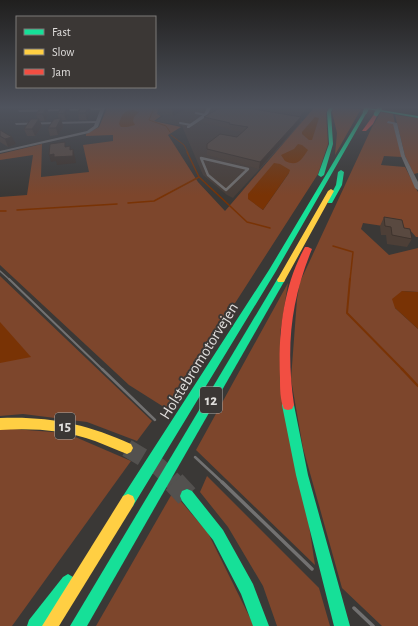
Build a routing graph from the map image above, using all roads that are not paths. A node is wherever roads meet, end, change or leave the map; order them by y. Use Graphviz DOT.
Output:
graph roads {
  1 [pos="65,137"];
  2 [pos="331,137"];
  3 [pos="354,137"];
  4 [pos="360,137"];
  5 [pos="399,137"];
  6 [pos="0,144"];
  7 [pos="10,150"];
  8 [pos="0,152"];
  9 [pos="201,158"];
  10 [pos="341,172"];
  11 [pos="418,188"];
  12 [pos="272,271"];
  13 [pos="0,424"];
  14 [pos="127,448"];
  15 [pos="187,496"];
  16 [pos="114,525"];
  17 [pos="35,626"];
  18 [pos="50,626"];
  19 [pos="78,626"];
  20 [pos="261,626"];
  21 [pos="342,626"];
  1 -- 7 [label="street"];
  2 -- 12 [label="main road"];
  3 -- 12 [label="main road, Holstebromotorvejen / 12"];
  4 -- 10 [label="main road, Holstebromotorvejen / 12"];
  5 -- 11 [label="street"];
  6 -- 7 [label="street"];
  7 -- 8 [label="street"];
  9 -- 9 [label="lane"];
  10 -- 19 [label="main road, Holstebromotorvejen / 12"];
  10 -- 21 [label="main road"];
  12 -- 16 [label="main road, Holstebromotorvejen / 12"];
  13 -- 14 [label="main road, 15"];
  15 -- 20 [label="main road"];
  16 -- 17 [label="main road"];
  16 -- 18 [label="main road, Holstebromotorvejen / 12"];
}
